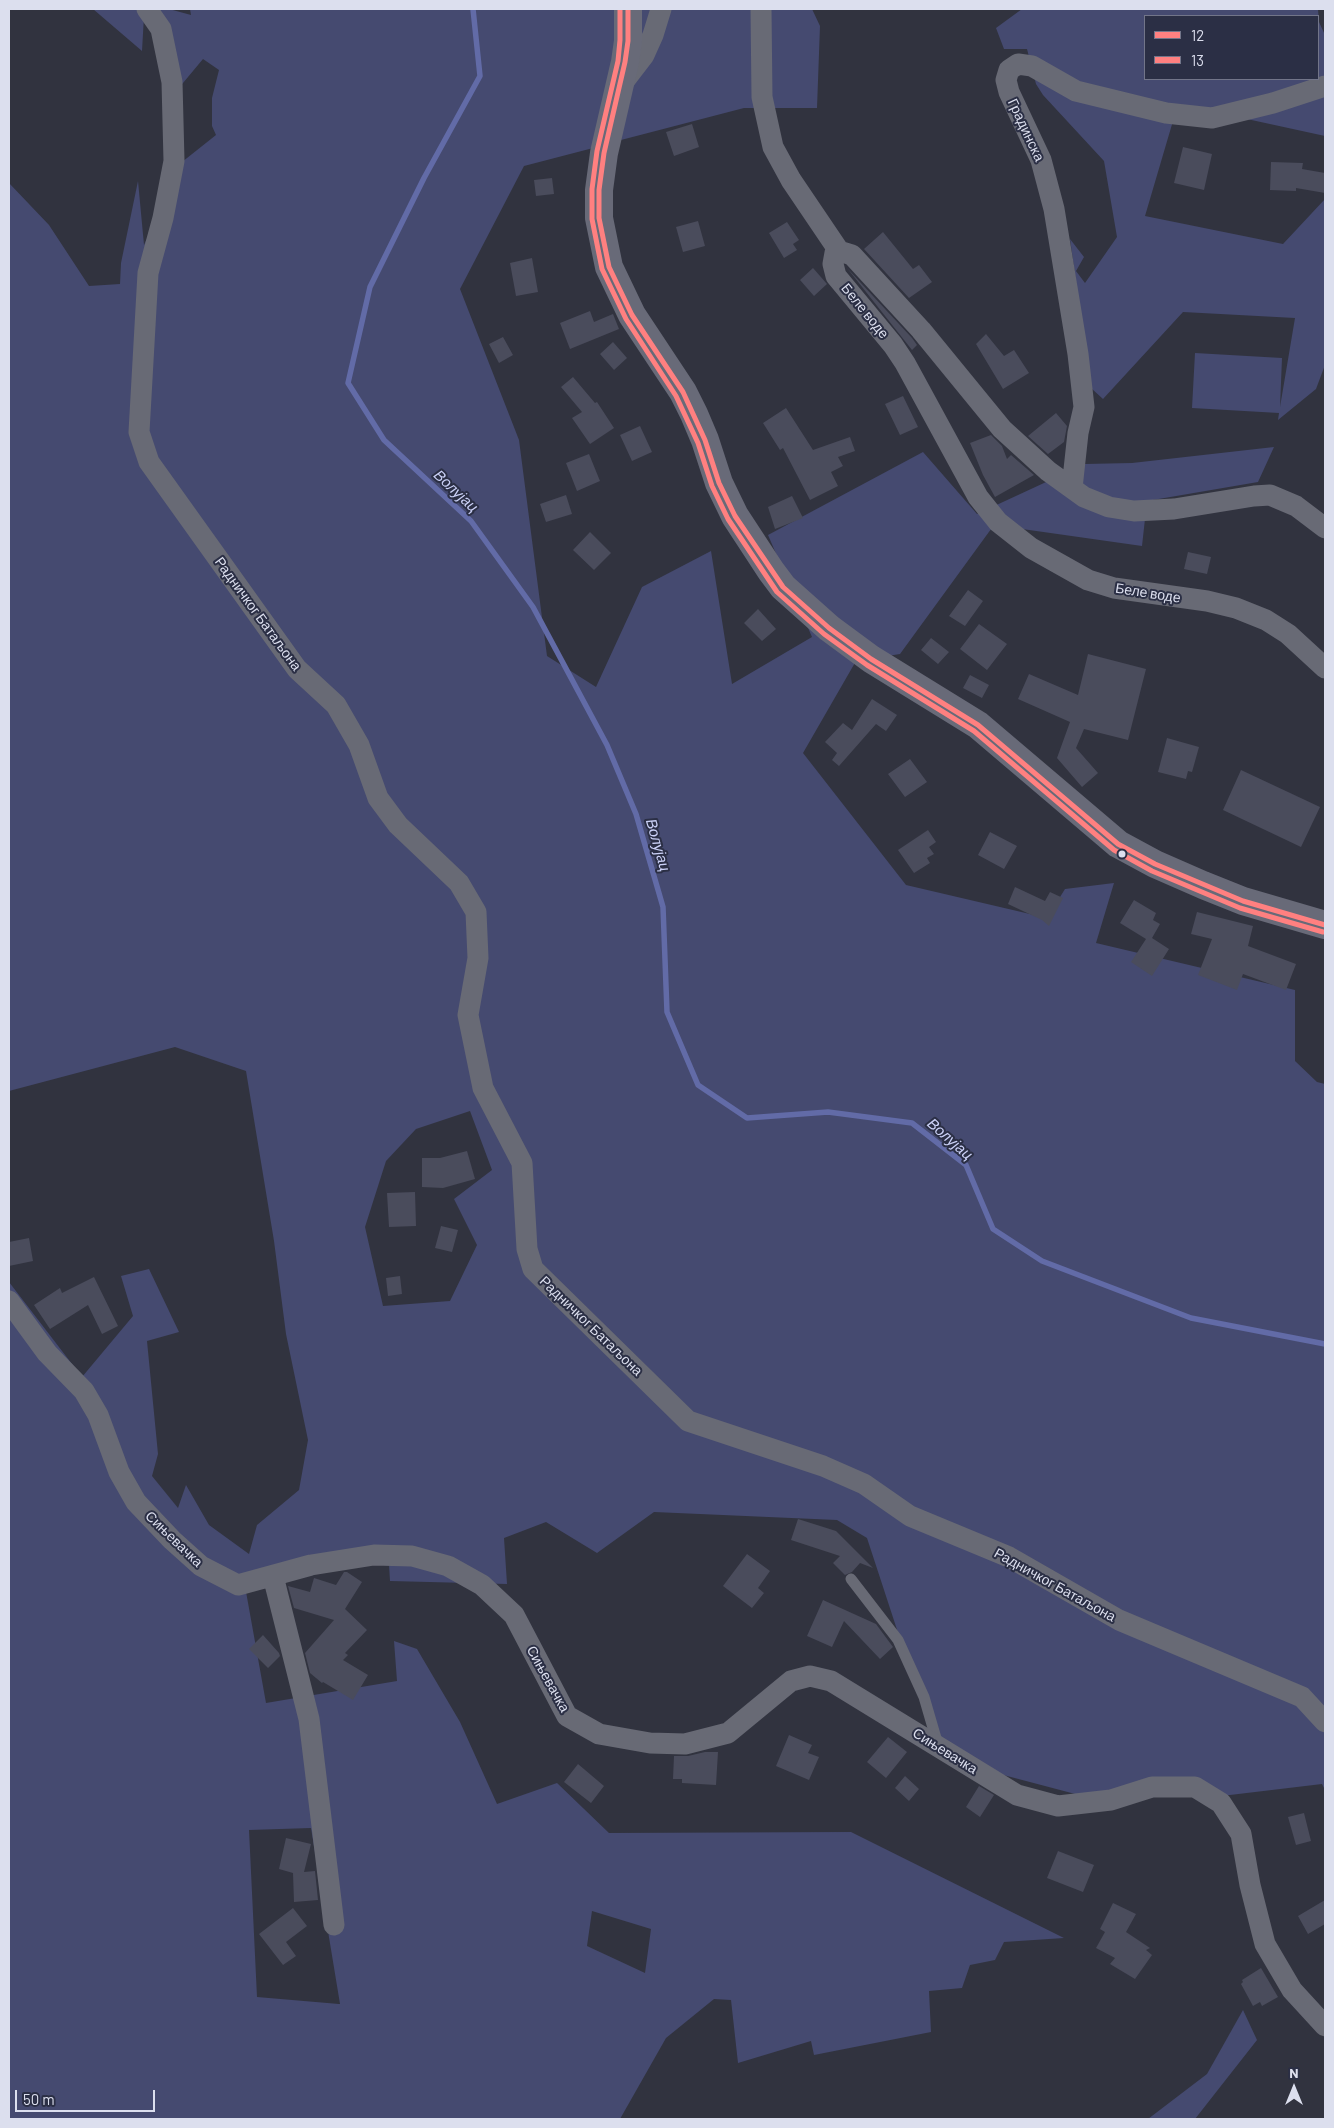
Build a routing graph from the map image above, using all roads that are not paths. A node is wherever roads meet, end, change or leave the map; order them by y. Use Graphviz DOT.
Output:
graph roads {
  1 [pos="148,9"];
  2 [pos="628,9"];
  3 [pos="661,9"];
  4 [pos="761,9"];
  5 [pos="620,86"];
  6 [pos="1325,86"];
  7 [pos="839,251"];
  8 [pos="1072,488"];
  9 [pos="1325,528"];
  10 [pos="1325,668"];
  11 [pos="1324,922"];
  12 [pos="9,1301"];
  13 [pos="273,1576"];
  14 [pos="851,1580"];
  15 [pos="1325,1722"];
  16 [pos="938,1747"];
  17 [pos="334,1925"];
  18 [pos="1325,2026"];
  1 -- 15 [label="street, Радничког Батаљона"];
  2 -- 5 [label="main road"];
  3 -- 5 [label="street"];
  4 -- 7 [label="street"];
  5 -- 11 [label="main road"];
  6 -- 8 [label="street, Градинска"];
  7 -- 8 [label="street, Беле воде"];
  7 -- 10 [label="street, Беле воде"];
  8 -- 9 [label="street, Беле воде"];
  12 -- 13 [label="street, Сињевачка"];
  13 -- 16 [label="street, Сињевачка"];
  13 -- 17 [label="street"];
  14 -- 16 [label="lane"];
  16 -- 18 [label="street, Сињевачка"];
}
